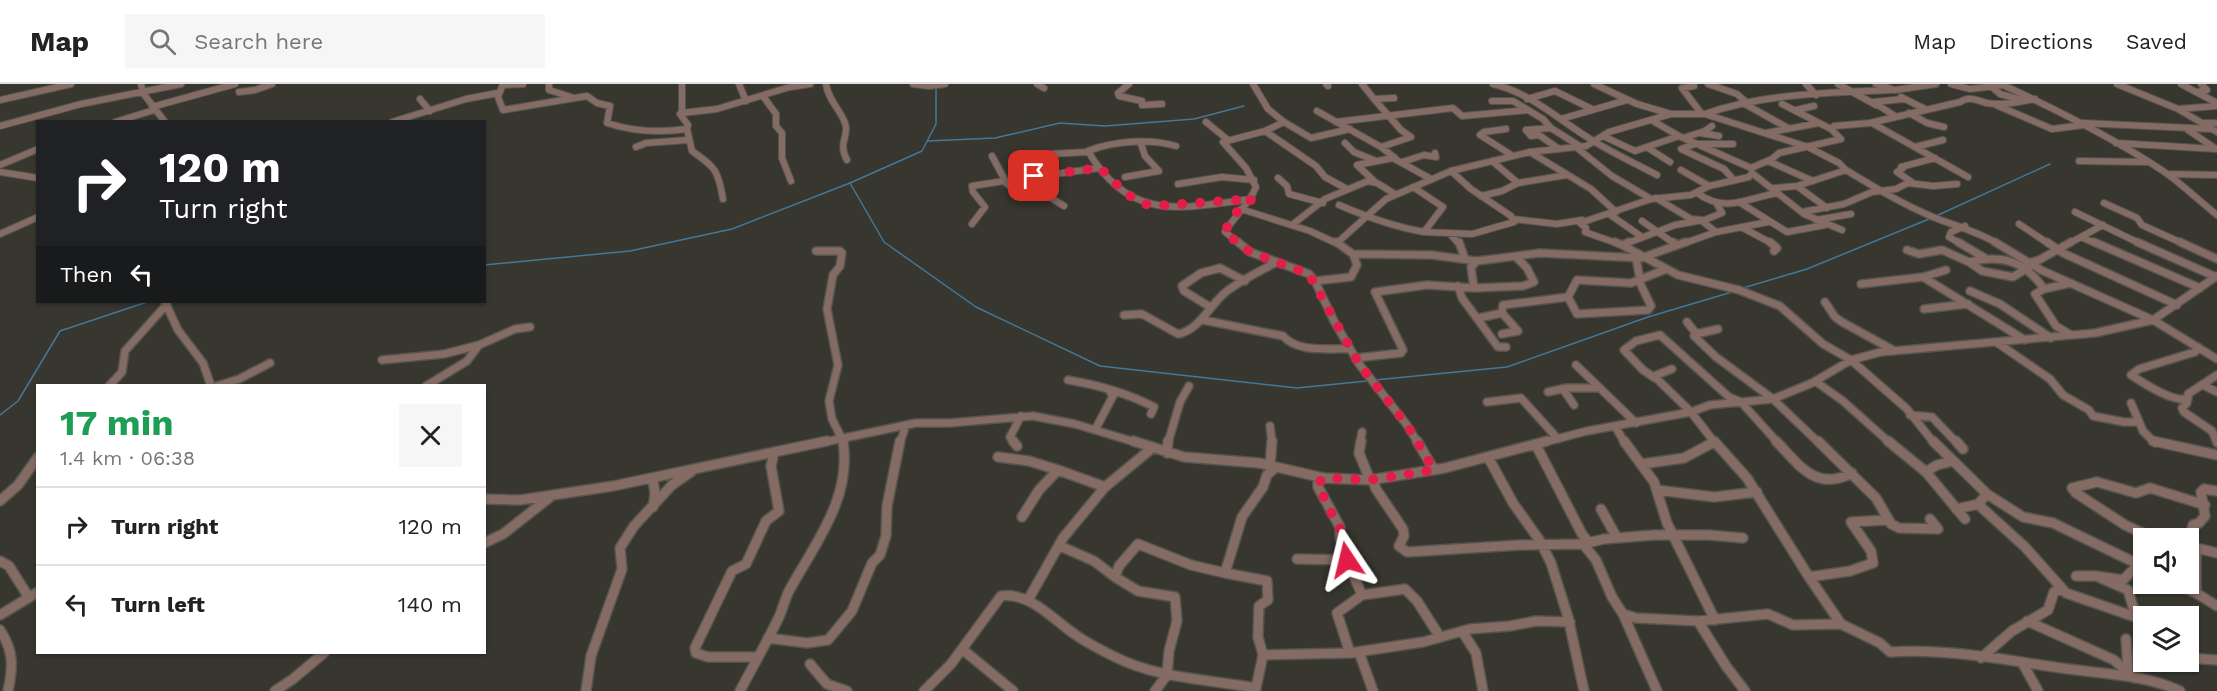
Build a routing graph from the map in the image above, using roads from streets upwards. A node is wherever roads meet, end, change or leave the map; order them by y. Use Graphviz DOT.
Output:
graph roads {
  1 [pos="71,84"];
  2 [pos="141,84"];
  3 [pos="181,84"];
  4 [pos="235,84"];
  5 [pos="272,84"];
  6 [pos="503,84"];
  7 [pos="523,84"];
  8 [pos="549,84"];
  9 [pos="682,84"];
  10 [pos="739,84"];
  11 [pos="810,84"];
  12 [pos="826,84"];
  13 [pos="913,84"];
  14 [pos="945,84"];
  15 [pos="1037,84"];
  16 [pos="1129,84"];
  17 [pos="1253,84"];
  18 [pos="1362,84"];
  19 [pos="1493,84"];
  20 [pos="1594,84"];
  21 [pos="1708,84"];
  22 [pos="1806,84"];
  23 [pos="1838,84"];
  24 [pos="1876,84"];
  25 [pos="1905,84"];
  26 [pos="1951,84"];
  27 [pos="2002,84"];
  28 [pos="2117,84"];
  29 [pos="2181,84"];
  30 [pos="2201,84"];
  31 [pos="789,85"];
  32 [pos="1930,85"];
  33 [pos="1694,86"];
  34 [pos="1992,87"];
  35 [pos="1044,88"];
  36 [pos="1911,89"];
  37 [pos="1890,90"];
  38 [pos="239,92"];
  39 [pos="2195,92"];
  40 [pos="143,93"];
  41 [pos="498,93"];
  42 [pos="1854,93"];
  43 [pos="1816,95"];
  44 [pos="763,96"];
  45 [pos="575,98"];
  46 [pos="1394,98"];
  47 [pos="420,99"];
  48 [pos="1374,99"];
  49 [pos="1527,99"];
  50 [pos="1904,99"];
  51 [pos="2035,99"];
  52 [pos="0,100"];
  53 [pos="1627,100"];
  54 [pos="2027,100"];
  55 [pos="746,101"];
  56 [pos="1492,101"];
  57 [pos="1745,102"];
  58 [pos="1162,104"];
  59 [pos="1992,104"];
  60 [pos="2217,104"];
  61 [pos="1876,105"];
  62 [pos="1782,106"];
  63 [pos="1814,106"];
  64 [pos="153,108"];
  65 [pos="2178,109"];
  66 [pos="1528,110"];
  67 [pos="1592,110"];
  68 [pos="1925,110"];
  69 [pos="430,111"];
  70 [pos="1317,111"];
  71 [pos="1796,111"];
  72 [pos="682,113"];
  73 [pos="1705,113"];
  74 [pos="1909,113"];
  75 [pos="1671,114"];
  76 [pos="1388,116"];
  77 [pos="1895,116"];
  78 [pos="1561,119"];
  79 [pos="120,120"];
  80 [pos="163,120"];
  81 [pos="399,120"];
  82 [pos="1653,120"];
  83 [pos="1206,122"];
  84 [pos="1284,122"];
  85 [pos="1336,122"];
  86 [pos="1819,123"];
  87 [pos="1870,123"];
  88 [pos="2202,123"];
  89 [pos="2217,123"];
  90 [pos="2082,124"];
  91 [pos="0,126"];
  92 [pos="1712,126"];
  93 [pos="1944,127"];
  94 [pos="1551,128"];
  95 [pos="1788,128"];
  96 [pos="687,129"];
  97 [pos="1350,129"];
  98 [pos="1506,129"];
  99 [pos="1831,129"];
  100 [pos="2186,129"];
  101 [pos="1265,131"];
  102 [pos="2215,131"];
  103 [pos="1699,133"];
  104 [pos="1766,134"];
  105 [pos="1603,136"];
  106 [pos="1682,136"];
  107 [pos="1719,136"];
  108 [pos="688,140"];
  109 [pos="1228,140"];
  110 [pos="1943,140"];
  111 [pos="1594,142"];
  112 [pos="1344,143"];
  113 [pos="2115,143"];
  114 [pos="1141,144"];
  115 [pos="1698,144"];
  116 [pos="1733,144"];
  117 [pos="1176,146"];
  118 [pos="636,147"];
  119 [pos="1381,147"];
  120 [pos="1579,147"];
  121 [pos="1808,147"];
  122 [pos="1915,147"];
  123 [pos="1648,148"];
  124 [pos="1559,149"];
  125 [pos="2217,149"];
  126 [pos="36,150"];
  127 [pos="1530,152"];
  128 [pos="1088,153"];
  129 [pos="1435,153"];
  130 [pos="1031,155"];
  131 [pos="992,156"];
  132 [pos="1513,156"];
  133 [pos="1935,158"];
  134 [pos="847,160"];
  135 [pos="1399,160"];
  136 [pos="1376,161"];
  137 [pos="1492,161"];
  138 [pos="1768,161"];
  139 [pos="2079,161"];
  140 [pos="1670,162"];
  141 [pos="2148,162"];
  142 [pos="0,166"];
  143 [pos="1100,168"];
  144 [pos="1681,170"];
  145 [pos="1846,170"];
  146 [pos="1451,171"];
  147 [pos="1751,171"];
  148 [pos="2166,174"];
  149 [pos="1568,175"];
  150 [pos="1658,175"];
  151 [pos="2217,176"];
  152 [pos="36,177"];
  153 [pos="1125,177"];
  154 [pos="1968,177"];
  155 [pos="1278,178"];
  156 [pos="1431,179"];
  157 [pos="1254,180"];
  158 [pos="1734,180"];
  159 [pos="792,181"];
  160 [pos="1813,181"];
  161 [pos="1006,182"];
  162 [pos="1374,182"];
  163 [pos="1518,183"];
  164 [pos="1913,183"];
  165 [pos="1178,184"];
  166 [pos="1957,184"];
  167 [pos="1037,185"];
  168 [pos="1709,186"];
  169 [pos="1797,186"];
  170 [pos="1903,186"];
  171 [pos="1413,187"];
  172 [pos="1347,189"];
  173 [pos="1776,190"];
  174 [pos="1883,192"];
  175 [pos="1697,193"];
  176 [pos="1395,194"];
  177 [pos="1481,196"];
  178 [pos="1653,198"];
  179 [pos="723,199"];
  180 [pos="1252,199"];
  181 [pos="1897,199"];
  182 [pos="1740,202"];
  183 [pos="1323,203"];
  184 [pos="2104,203"];
  185 [pos="1717,204"];
  186 [pos="1339,205"];
  187 [pos="1064,206"];
  188 [pos="1827,208"];
  189 [pos="1241,209"];
  190 [pos="1802,212"];
  191 [pos="2075,212"];
  192 [pos="1612,213"];
  193 [pos="1851,214"];
  194 [pos="2217,215"];
  195 [pos="1365,216"];
  196 [pos="36,218"];
  197 [pos="1513,219"];
  198 [pos="1586,219"];
  199 [pos="1703,220"];
  200 [pos="1816,220"];
  201 [pos="1642,221"];
  202 [pos="1768,222"];
  203 [pos="972,224"];
  204 [pos="1824,224"];
  205 [pos="2019,224"];
  206 [pos="1292,225"];
  207 [pos="2103,225"];
  208 [pos="1965,226"];
  209 [pos="1742,227"];
  210 [pos="1842,230"];
  211 [pos="1657,231"];
  212 [pos="1424,232"];
  213 [pos="1716,232"];
  214 [pos="0,234"];
  215 [pos="1450,235"];
  216 [pos="1642,237"];
  217 [pos="2081,237"];
  218 [pos="1337,243"];
  219 [pos="1622,245"];
  220 [pos="1677,245"];
  221 [pos="2060,249"];
  222 [pos="1907,250"];
  223 [pos="816,251"];
  224 [pos="1774,251"];
  225 [pos="1353,254"];
  226 [pos="1516,257"];
  227 [pos="1465,258"];
  228 [pos="1639,258"];
  229 [pos="1985,258"];
  230 [pos="2217,259"];
  231 [pos="1477,261"];
  232 [pos="1277,262"];
  233 [pos="1970,262"];
  234 [pos="2029,265"];
  235 [pos="1664,270"];
  236 [pos="1946,270"];
  237 [pos="1923,277"];
  238 [pos="2216,277"];
  239 [pos="1640,280"];
  240 [pos="1245,281"];
  241 [pos="1315,281"];
  242 [pos="2071,283"];
  243 [pos="1862,284"];
  244 [pos="1458,286"];
  245 [pos="1474,288"];
  246 [pos="2200,288"];
  247 [pos="2044,289"];
  248 [pos="1970,291"];
  249 [pos="1568,297"];
  250 [pos="1825,302"];
  251 [pos="166,303"];
  252 [pos="1968,304"];
  253 [pos="2177,305"];
  254 [pos="1210,307"];
  255 [pos="1924,309"];
  256 [pos="1502,313"];
  257 [pos="1124,315"];
  258 [pos="1479,318"];
  259 [pos="1203,320"];
  260 [pos="2154,320"];
  261 [pos="1687,322"];
  262 [pos="530,327"];
  263 [pos="1718,329"];
  264 [pos="1502,334"];
  265 [pos="1696,334"];
  266 [pos="2072,336"];
  267 [pos="2051,338"];
  268 [pos="2026,340"];
  269 [pos="1996,342"];
  270 [pos="479,345"];
  271 [pos="1506,347"];
  272 [pos="2198,347"];
  273 [pos="1350,349"];
  274 [pos="1893,350"];
  275 [pos="1356,358"];
  276 [pos="2217,359"];
  277 [pos="382,360"];
  278 [pos="1851,360"];
  279 [pos="270,363"];
  280 [pos="1576,365"];
  281 [pos="1672,369"];
  282 [pos="2217,375"];
  283 [pos="1655,378"];
  284 [pos="1068,380"];
  285 [pos="1815,381"];
  286 [pos="111,384"];
  287 [pos="211,384"];
  288 [pos="223,384"];
  289 [pos="429,384"];
  290 [pos="2203,385"];
  291 [pos="1189,386"];
  292 [pos="1598,388"];
  293 [pos="1563,389"];
  294 [pos="1110,392"];
  295 [pos="1548,392"];
  296 [pos="2217,392"];
  297 [pos="1773,399"];
  298 [pos="2183,400"];
  299 [pos="1487,402"];
  300 [pos="1741,402"];
  301 [pos="2131,404"];
  302 [pos="1574,405"];
  303 [pos="1691,412"];
  304 [pos="1151,414"];
  305 [pos="1910,415"];
  306 [pos="1021,416"];
  307 [pos="2138,422"];
  308 [pos="1636,423"];
  309 [pos="906,425"];
  310 [pos="1620,425"];
  311 [pos="1270,426"];
  312 [pos="1095,430"];
  313 [pos="1362,432"];
  314 [pos="843,438"];
  315 [pos="1557,439"];
  316 [pos="1714,442"];
  317 [pos="2217,443"];
  318 [pos="1536,445"];
  319 [pos="1017,446"];
  320 [pos="1151,449"];
  321 [pos="1963,449"];
  322 [pos="774,453"];
  323 [pos="1167,453"];
  324 [pos="2217,455"];
  325 [pos="998,457"];
  326 [pos="1488,457"];
  327 [pos="36,460"];
  328 [pos="1953,461"];
  329 [pos="1642,465"];
  330 [pos="1273,466"];
  331 [pos="696,469"];
  332 [pos="1058,470"];
  333 [pos="1434,470"];
  334 [pos="1926,472"];
  335 [pos="1852,473"];
  336 [pos="653,478"];
  337 [pos="1324,478"];
  338 [pos="1372,480"];
  339 [pos="1105,487"];
  340 [pos="1657,490"];
  341 [pos="2217,491"];
  342 [pos="1757,492"];
  343 [pos="1987,494"];
  344 [pos="553,496"];
  345 [pos="486,499"];
  346 [pos="0,501"];
  347 [pos="1979,504"];
  348 [pos="2205,506"];
  349 [pos="652,508"];
  350 [pos="1956,508"];
  351 [pos="1601,509"];
  352 [pos="1022,517"];
  353 [pos="1930,519"];
  354 [pos="1965,519"];
  355 [pos="1887,520"];
  356 [pos="2192,528"];
  357 [pos="2133,529"];
  358 [pos="1673,535"];
  359 [pos="1617,538"];
  360 [pos="1743,538"];
  361 [pos="486,542"];
  362 [pos="1586,544"];
  363 [pos="1060,546"];
  364 [pos="1543,546"];
  365 [pos="2199,550"];
  366 [pos="2217,553"];
  367 [pos="1297,559"];
  368 [pos="1347,560"];
  369 [pos="0,561"];
  370 [pos="2133,562"];
  371 [pos="2133,572"];
  372 [pos="1225,573"];
  373 [pos="1809,576"];
  374 [pos="2076,576"];
  375 [pos="2096,576"];
  376 [pos="1115,577"];
  377 [pos="2061,589"];
  378 [pos="33,594"];
  379 [pos="2197,594"];
  380 [pos="1362,596"];
  381 [pos="1028,600"];
  382 [pos="2135,606"];
  383 [pos="2217,606"];
  384 [pos="3,613"];
  385 [pos="1623,614"];
  386 [pos="2133,617"];
  387 [pos="1716,620"];
  388 [pos="1698,621"];
  389 [pos="2027,621"];
  390 [pos="0,622"];
  391 [pos="1570,622"];
  392 [pos="1841,624"];
  393 [pos="0,630"];
  394 [pos="1462,631"];
  395 [pos="1440,637"];
  396 [pos="768,638"];
  397 [pos="2126,639"];
  398 [pos="962,649"];
  399 [pos="1354,652"];
  400 [pos="323,654"];
  401 [pos="1263,655"];
  402 [pos="758,657"];
  403 [pos="1981,658"];
  404 [pos="2199,659"];
  405 [pos="2217,660"];
  406 [pos="810,664"];
  407 [pos="2023,664"];
  408 [pos="2131,673"];
  409 [pos="1167,675"];
  410 [pos="1256,689"];
  411 [pos="8,691"];
  412 [pos="275,691"];
  413 [pos="586,691"];
  414 [pos="740,691"];
  415 [pos="847,691"];
  416 [pos="924,691"];
  417 [pos="1012,691"];
  418 [pos="1155,691"];
  419 [pos="1372,691"];
  420 [pos="1483,691"];
  421 [pos="1584,691"];
  422 [pos="1657,691"];
  423 [pos="1745,691"];
  424 [pos="2038,691"];
  425 [pos="2180,691"];
  1 -- 52 [label="street"];
  2 -- 40 [label="street"];
  3 -- 40 [label="street"];
  4 -- 64 [label="street"];
  5 -- 38 [label="street"];
  6 -- 7 [label="street"];
  6 -- 41 [label="street"];
  8 -- 45 [label="street"];
  9 -- 72 [label="street"];
  10 -- 55 [label="street"];
  11 -- 31 [label="street"];
  12 -- 134 [label="street"];
  13 -- 14 [label="street"];
  15 -- 35 [label="street"];
  16 -- 58 [label="street"];
  17 -- 84 [label="street"];
  18 -- 48 [label="street"];
  19 -- 49 [label="street"];
  20 -- 53 [label="street"];
  21 -- 57 [label="street"];
  22 -- 43 [label="street"];
  23 -- 42 [label="street"];
  24 -- 37 [label="street"];
  25 -- 36 [label="street"];
  26 -- 34 [label="street"];
  27 -- 34 [label="street"];
  27 -- 51 [label="street"];
  28 -- 65 [label="street"];
  29 -- 39 [label="street"];
  30 -- 39 [label="street"];
  31 -- 44 [label="street"];
  32 -- 36 [label="street"];
  33 -- 73 [label="street"];
  34 -- 54 [label="street"];
  36 -- 37 [label="street"];
  37 -- 42 [label="street"];
  37 -- 50 [label="street"];
  39 -- 60 [label="street"];
  40 -- 64 [label="street"];
  40 -- 91 [label="street"];
  41 -- 45 [label="street"];
  41 -- 69 [label="street"];
  42 -- 43 [label="street"];
  42 -- 61 [label="street"];
  43 -- 57 [label="street"];
  44 -- 55 [label="street"];
  44 -- 159 [label="street"];
  45 -- 96 [label="street"];
  46 -- 48 [label="street"];
  47 -- 69 [label="street"];
  48 -- 76 [label="street"];
  49 -- 67 [label="street"];
  49 -- 78 [label="street"];
  50 -- 61 [label="street"];
  50 -- 68 [label="street"];
  51 -- 54 [label="street"];
  51 -- 90 [label="street"];
  53 -- 67 [label="street"];
  53 -- 75 [label="street"];
  54 -- 59 [label="street"];
  55 -- 72 [label="street"];
  56 -- 66 [label="street"];
  57 -- 73 [label="street"];
  57 -- 95 [label="street"];
  59 -- 68 [label="street"];
  59 -- 90 [label="street"];
  60 -- 65 [label="street"];
  61 -- 77 [label="street"];
  62 -- 71 [label="street"];
  63 -- 71 [label="street"];
  64 -- 79 [label="street"];
  64 -- 80 [label="street"];
  65 -- 88 [label="street"];
  66 -- 76 [label="street"];
  66 -- 94 [label="street"];
  67 -- 78 [label="street"];
  68 -- 74 [label="street"];
  69 -- 81 [label="street"];
  70 -- 85 [label="street"];
  71 -- 86 [label="street"];
  72 -- 96 [label="street"];
  73 -- 75 [label="street"];
  73 -- 104 [label="street"];
  74 -- 77 [label="street"];
  74 -- 93 [label="street"];
  75 -- 82 [label="street"];
  76 -- 85 [label="street"];
  76 -- 119 [label="street"];
  77 -- 87 [label="street"];
  78 -- 111 [label="street"];
  82 -- 105 [label="street"];
  82 -- 106 [label="street"];
  83 -- 109 [label="street"];
  84 -- 97 [label="street"];
  84 -- 101 [label="street"];
  85 -- 97 [label="street"];
  86 -- 95 [label="street"];
  86 -- 99 [label="street"];
  87 -- 99 [label="street"];
  87 -- 122 [label="street"];
  88 -- 89 [label="street"];
  88 -- 102 [label="street"];
  90 -- 100 [label="street"];
  90 -- 113 [label="street"];
  92 -- 103 [label="street"];
  94 -- 120 [label="street"];
  94 -- 124 [label="street"];
  95 -- 104 [label="street"];
  96 -- 108 [label="street"];
  97 -- 119 [label="street"];
  98 -- 132 [label="street"];
  99 -- 121 [label="street"];
  100 -- 102 [label="street"];
  100 -- 125 [label="street"];
  101 -- 109 [label="street"];
  101 -- 172 [label="street"];
  103 -- 106 [label="street"];
  103 -- 107 [label="street"];
  104 -- 121 [label="street"];
  105 -- 111 [label="street"];
  105 -- 123 [label="street"];
  106 -- 115 [label="street"];
  106 -- 123 [label="street"];
  108 -- 118 [label="street"];
  108 -- 179 [label="street"];
  109 -- 157 [label="street"];
  110 -- 122 [label="street"];
  111 -- 120 [label="street"];
  111 -- 150 [label="street"];
  112 -- 136 [label="street"];
  113 -- 125 [label="street"];
  113 -- 141 [label="street"];
  114 -- 117 [label="street"];
  114 -- 128 [label="street"];
  114 -- 153 [label="street"];
  115 -- 116 [label="street"];
  115 -- 147 [label="street"];
  115 -- 158 [label="street"];
  119 -- 135 [label="street"];
  120 -- 124 [label="street"];
  120 -- 178 [label="street"];
  121 -- 138 [label="street"];
  121 -- 145 [label="street"];
  122 -- 133 [label="street"];
  123 -- 140 [label="street"];
  124 -- 127 [label="street"];
  126 -- 142 [label="street"];
  127 -- 132 [label="street"];
  127 -- 149 [label="street"];
  128 -- 130 [label="street"];
  128 -- 143 [label="street"];
  129 -- 135 [label="street"];
  131 -- 161 [label="street"];
  132 -- 137 [label="street"];
  133 -- 154 [label="street"];
  133 -- 164 [label="street"];
  135 -- 136 [label="street"];
  135 -- 156 [label="street"];
  136 -- 162 [label="street"];
  137 -- 146 [label="street"];
  137 -- 163 [label="street"];
  138 -- 147 [label="street"];
  138 -- 160 [label="street"];
  139 -- 141 [label="street"];
  141 -- 148 [label="street"];
  142 -- 152 [label="street"];
  143 -- 167 [label="street"];
  143 -- 180 [label="street"];
  144 -- 168 [label="street"];
  145 -- 160 [label="street"];
  145 -- 174 [label="street"];
  146 -- 156 [label="street"];
  146 -- 177 [label="street"];
  147 -- 158 [label="street"];
  147 -- 173 [label="street"];
  148 -- 151 [label="street"];
  148 -- 194 [label="street"];
  149 -- 163 [label="street"];
  149 -- 192 [label="street"];
  155 -- 183 [label="street"];
  156 -- 171 [label="street"];
  157 -- 165 [label="street"];
  157 -- 180 [label="street"];
  158 -- 168 [label="street"];
  160 -- 169 [label="street"];
  161 -- 167 [label="street"];
  161 -- 203 [label="street"];
  162 -- 172 [label="street"];
  162 -- 176 [label="street"];
  163 -- 177 [label="street"];
  164 -- 166 [label="street"];
  164 -- 170 [label="street"];
  167 -- 187 [label="street"];
  168 -- 175 [label="street"];
  169 -- 173 [label="street"];
  169 -- 188 [label="street"];
  170 -- 174 [label="street"];
  170 -- 181 [label="street"];
  171 -- 176 [label="street"];
  171 -- 212 [label="street"];
  172 -- 183 [label="street"];
  173 -- 182 [label="street"];
  173 -- 190 [label="street"];
  174 -- 181 [label="street"];
  174 -- 188 [label="street"];
  175 -- 178 [label="street"];
  175 -- 185 [label="street"];
  176 -- 195 [label="street"];
  177 -- 197 [label="street"];
  178 -- 192 [label="street"];
  178 -- 199 [label="street"];
  180 -- 189 [label="street"];
  181 -- 208 [label="street"];
  182 -- 185 [label="street"];
  182 -- 202 [label="street"];
  183 -- 206 [label="street"];
  184 -- 230 [label="street"];
  185 -- 199 [label="street"];
  186 -- 195 [label="street"];
  188 -- 190 [label="street"];
  189 -- 206 [label="street"];
  189 -- 232 [label="street"];
  190 -- 200 [label="street"];
  191 -- 207 [label="street"];
  192 -- 198 [label="street"];
  192 -- 216 [label="street"];
  193 -- 200 [label="street"];
  195 -- 212 [label="street"];
  195 -- 218 [label="street"];
  196 -- 214 [label="street"];
  197 -- 198 [label="street"];
  197 -- 215 [label="street"];
  198 -- 219 [label="street"];
  199 -- 211 [label="street"];
  199 -- 213 [label="street"];
  200 -- 204 [label="street"];
  201 -- 211 [label="street"];
  202 -- 204 [label="street"];
  202 -- 209 [label="street"];
  204 -- 210 [label="street"];
  205 -- 221 [label="street"];
  206 -- 218 [label="street"];
  207 -- 217 [label="street"];
  207 -- 238 [label="street"];
  208 -- 229 [label="street"];
  208 -- 234 [label="street"];
  209 -- 213 [label="street"];
  209 -- 224 [label="street"];
  211 -- 216 [label="street"];
  211 -- 220 [label="street"];
  212 -- 215 [label="street"];
  213 -- 220 [label="street"];
  215 -- 227 [label="street"];
  216 -- 219 [label="street"];
  217 -- 221 [label="street"];
  217 -- 246 [label="street"];
  218 -- 225 [label="street"];
  219 -- 228 [label="street"];
  220 -- 228 [label="street"];
  221 -- 234 [label="street"];
  221 -- 253 [label="street"];
  222 -- 233 [label="street"];
  223 -- 314 [label="street"];
  225 -- 227 [label="street"];
  225 -- 241 [label="street"];
  226 -- 228 [label="street"];
  226 -- 231 [label="street"];
  226 -- 245 [label="street"];
  227 -- 231 [label="street"];
  228 -- 235 [label="street"];
  228 -- 239 [label="street"];
  229 -- 233 [label="street"];
  229 -- 234 [label="street"];
  231 -- 245 [label="street"];
  232 -- 240 [label="street"];
  232 -- 241 [label="street"];
  233 -- 234 [label="street"];
  234 -- 242 [label="street"];
  234 -- 247 [label="street"];
  235 -- 239 [label="street"];
  235 -- 278 [label="street"];
  236 -- 237 [label="street"];
  237 -- 243 [label="street"];
  237 -- 252 [label="street"];
  238 -- 246 [label="street"];
  239 -- 249 [label="street"];
  239 -- 249 [label="street"];
  240 -- 254 [label="street"];
  240 -- 254 [label="street"];
  241 -- 273 [label="street"];
  242 -- 247 [label="street"];
  242 -- 260 [label="street"];
  244 -- 245 [label="street"];
  244 -- 258 [label="street"];
  244 -- 275 [label="street"];
  246 -- 253 [label="street"];
  247 -- 266 [label="street"];
  248 -- 267 [label="street"];
  249 -- 256 [label="street"];
  250 -- 274 [label="street"];
  251 -- 286 [label="street"];
  251 -- 287 [label="street"];
  252 -- 255 [label="street"];
  252 -- 268 [label="street"];
  253 -- 260 [label="street"];
  254 -- 259 [label="street"];
  256 -- 258 [label="street"];
  256 -- 264 [label="street"];
  257 -- 259 [label="street"];
  258 -- 271 [label="street"];
  259 -- 273 [label="street"];
  260 -- 266 [label="street"];
  260 -- 272 [label="street"];
  261 -- 265 [label="street"];
  262 -- 270 [label="street"];
  263 -- 265 [label="street"];
  265 -- 297 [label="street"];
  266 -- 267 [label="street"];
  267 -- 268 [label="street"];
  268 -- 269 [label="street"];
  269 -- 274 [label="street"];
  269 -- 307 [label="street"];
  270 -- 277 [label="street"];
  270 -- 289 [label="street"];
  272 -- 276 [label="street"];
  272 -- 298 [label="street"];
  273 -- 275 [label="street"];
  274 -- 278 [label="street"];
  275 -- 333 [label="street"];
  278 -- 285 [label="street"];
  278 -- 305 [label="street"];
  279 -- 288 [label="street"];
  280 -- 292 [label="street"];
  281 -- 283 [label="street"];
  282 -- 290 [label="street"];
  283 -- 300 [label="street"];
  283 -- 303 [label="street"];
  284 -- 294 [label="street"];
  285 -- 297 [label="street"];
  285 -- 334 [label="street"];
  290 -- 296 [label="street"];
  290 -- 298 [label="street"];
  291 -- 323 [label="street"];
  292 -- 293 [label="street"];
  292 -- 308 [label="street"];
  293 -- 295 [label="street"];
  293 -- 302 [label="street"];
  294 -- 304 [label="street"];
  294 -- 312 [label="street"];
  297 -- 300 [label="street"];
  297 -- 335 [label="street"];
  298 -- 317 [label="street"];
  299 -- 315 [label="street"];
  300 -- 303 [label="street"];
  300 -- 335 [label="street"];
  301 -- 307 [label="street"];
  303 -- 308 [label="street"];
  303 -- 316 [label="street"];
  305 -- 321 [label="street"];
  305 -- 328 [label="street"];
  306 -- 309 [label="street"];
  306 -- 312 [label="street"];
  306 -- 319 [label="street"];
  307 -- 324 [label="street"];
  308 -- 310 [label="street"];
  309 -- 314 [label="street"];
  309 -- 396 [label="street"];
  310 -- 315 [label="street"];
  310 -- 329 [label="street"];
  311 -- 330 [label="street"];
  312 -- 320 [label="street"];
  313 -- 338 [label="street"];
  314 -- 322 [label="street"];
  314 -- 396 [label="street"];
  315 -- 318 [label="street"];
  316 -- 329 [label="street"];
  316 -- 342 [label="street"];
  318 -- 326 [label="street"];
  318 -- 362 [label="street"];
  320 -- 323 [label="street"];
  320 -- 339 [label="street"];
  322 -- 331 [label="street"];
  322 -- 402 [label="street"];
  323 -- 330 [label="street"];
  325 -- 332 [label="street"];
  326 -- 333 [label="street"];
  326 -- 364 [label="street"];
  327 -- 346 [label="street"];
  328 -- 334 [label="street"];
  328 -- 343 [label="street"];
  329 -- 340 [label="street"];
  330 -- 337 [label="street"];
  330 -- 372 [label="street"];
  331 -- 336 [label="street"];
  331 -- 349 [label="street"];
  332 -- 339 [label="street"];
  332 -- 352 [label="street"];
  333 -- 338 [label="street"];
  334 -- 350 [label="street"];
  335 -- 355 [label="street"];
  336 -- 344 [label="street"];
  336 -- 349 [label="street"];
  337 -- 338 [label="street"];
  337 -- 368 [label="street"];
  338 -- 364 [label="street"];
  339 -- 363 [label="street"];
  340 -- 342 [label="street"];
  340 -- 358 [label="street"];
  341 -- 348 [label="street"];
  342 -- 373 [label="street"];
  343 -- 347 [label="street"];
  343 -- 370 [label="street"];
  344 -- 345 [label="street"];
  344 -- 361 [label="street"];
  347 -- 350 [label="street"];
  347 -- 377 [label="street"];
  348 -- 356 [label="street"];
  348 -- 357 [label="street"];
  349 -- 413 [label="street"];
  350 -- 354 [label="street"];
  351 -- 359 [label="street"];
  353 -- 355 [label="street"];
  355 -- 373 [label="street"];
  358 -- 359 [label="street"];
  358 -- 360 [label="street"];
  358 -- 387 [label="street"];
  359 -- 362 [label="street"];
  362 -- 364 [label="street"];
  362 -- 385 [label="street"];
  363 -- 376 [label="street"];
  363 -- 381 [label="street"];
  364 -- 391 [label="street"];
  365 -- 366 [label="street"];
  367 -- 368 [label="street"];
  368 -- 380 [label="street"];
  369 -- 378 [label="street"];
  371 -- 375 [label="street"];
  372 -- 376 [label="street"];
  372 -- 401 [label="street"];
  373 -- 392 [label="street"];
  374 -- 375 [label="street"];
  375 -- 382 [label="street"];
  376 -- 409 [label="street"];
  377 -- 386 [label="street"];
  377 -- 389 [label="street"];
  378 -- 384 [label="street"];
  379 -- 383 [label="street"];
  380 -- 395 [label="street"];
  380 -- 399 [label="street"];
  381 -- 398 [label="street"];
  381 -- 409 [label="street"];
  384 -- 390 [label="street"];
  385 -- 388 [label="street"];
  385 -- 422 [label="street"];
  387 -- 388 [label="street"];
  387 -- 392 [label="street"];
  388 -- 423 [label="street"];
  389 -- 403 [label="street"];
  389 -- 408 [label="street"];
  391 -- 394 [label="street"];
  391 -- 421 [label="street"];
  392 -- 403 [label="street"];
  393 -- 411 [label="street"];
  394 -- 395 [label="street"];
  394 -- 420 [label="street"];
  395 -- 399 [label="street"];
  396 -- 402 [label="street"];
  397 -- 408 [label="street"];
  398 -- 416 [label="street"];
  398 -- 417 [label="street"];
  399 -- 401 [label="street"];
  399 -- 419 [label="street"];
  400 -- 412 [label="street"];
  401 -- 410 [label="street"];
  402 -- 414 [label="street"];
  403 -- 407 [label="street"];
  404 -- 405 [label="street"];
  406 -- 415 [label="street"];
  407 -- 408 [label="street"];
  407 -- 424 [label="street"];
  408 -- 425 [label="street"];
  409 -- 410 [label="street"];
  409 -- 418 [label="street"];
}
